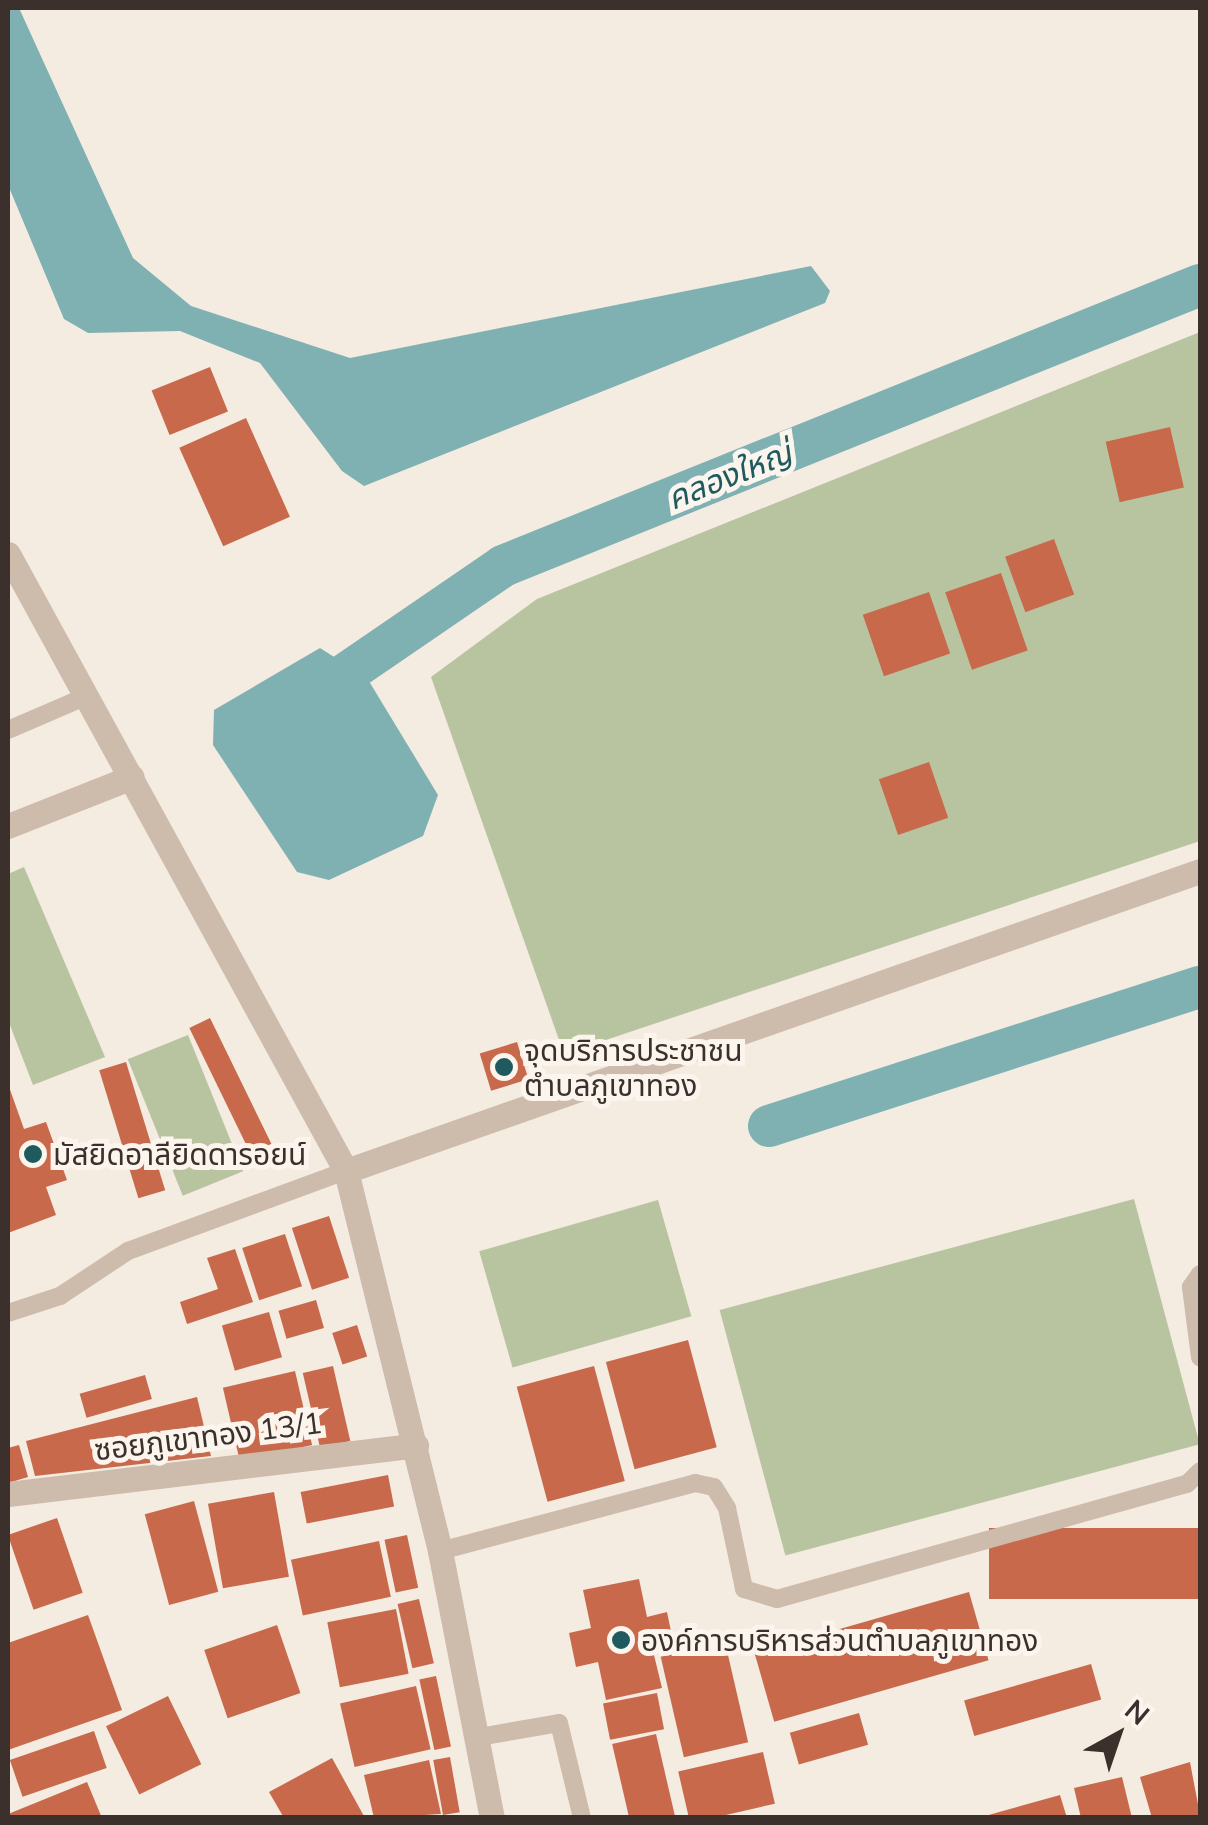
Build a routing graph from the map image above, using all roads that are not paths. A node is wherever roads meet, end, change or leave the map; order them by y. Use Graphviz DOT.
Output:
graph roads {
  1 [pos="8,554"];
  2 [pos="86,696"];
  3 [pos="8,730"];
  4 [pos="132,777"];
  5 [pos="8,826"];
  6 [pos="1200,871"];
  7 [pos="346,1172"];
  8 [pos="1200,1274"];
  9 [pos="8,1313"];
  10 [pos="1200,1357"];
  11 [pos="416,1445"];
  12 [pos="1200,1472"];
  13 [pos="8,1494"];
  14 [pos="440,1551"];
  15 [pos="479,1736"];
  16 [pos="492,1818"];
  17 [pos="582,1818"];
  1 -- 2 [label="street"];
  2 -- 3 [label="lane"];
  2 -- 4 [label="street"];
  4 -- 5 [label="street"];
  4 -- 7 [label="street"];
  6 -- 7 [label="street"];
  7 -- 9 [label="lane"];
  7 -- 11 [label="street"];
  8 -- 10 [label="lane"];
  11 -- 13 [label="street, ซอยภูเขาทอง 13/1"];
  11 -- 14 [label="street"];
  12 -- 14 [label="lane"];
  14 -- 15 [label="street"];
  15 -- 16 [label="street"];
  15 -- 17 [label="lane"];
}
